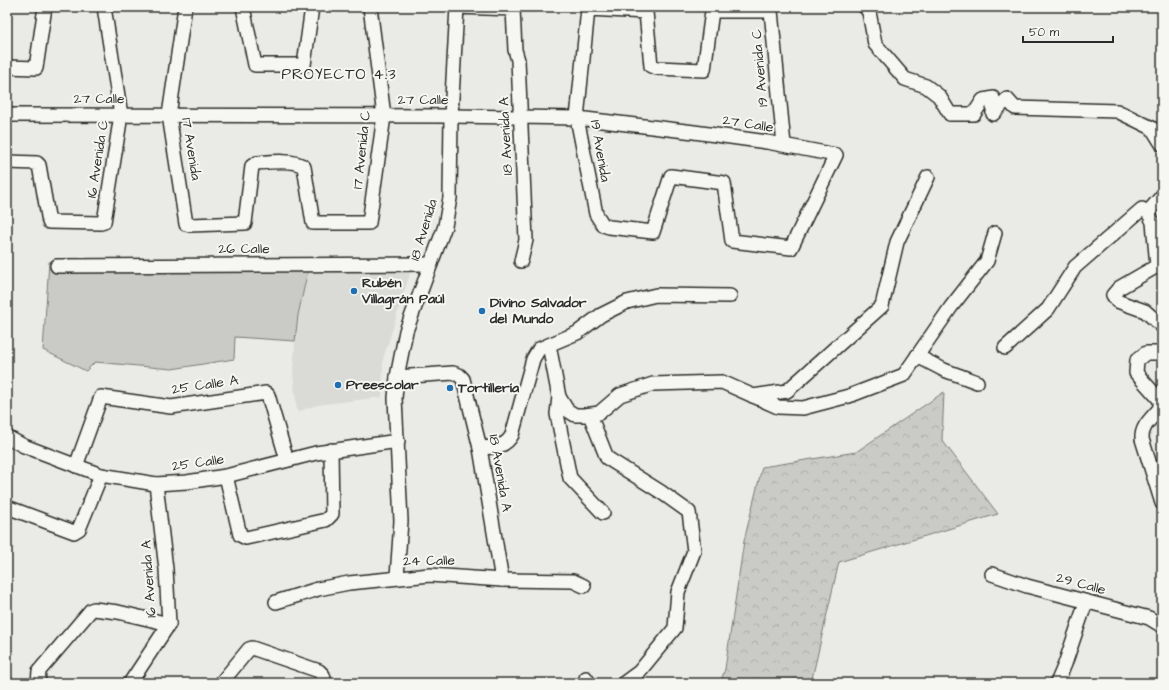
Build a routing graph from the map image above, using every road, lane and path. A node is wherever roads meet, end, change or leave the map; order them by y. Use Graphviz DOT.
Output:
graph roads {
  1 [pos="46,7"];
  2 [pos="104,7"];
  3 [pos="185,7"];
  4 [pos="243,7"];
  5 [pos="312,7"];
  6 [pos="370,7"];
  7 [pos="865,7"];
  8 [pos="457,8"];
  9 [pos="651,66"];
  10 [pos="7,67"];
  11 [pos="7,115"];
  12 [pos="121,115"];
  13 [pos="169,115"];
  14 [pos="384,116"];
  15 [pos="451,116"];
  16 [pos="521,118"];
  17 [pos="577,118"];
  18 [pos="1162,144"];
  19 [pos="784,145"];
  20 [pos="7,162"];
  21 [pos="928,177"];
  22 [pos="1162,196"];
  23 [pos="1148,212"];
  24 [pos="313,223"];
  25 [pos="995,233"];
  26 [pos="732,241"];
  27 [pos="521,261"];
  28 [pos="431,264"];
  29 [pos="57,266"];
  30 [pos="730,296"];
  31 [pos="1162,326"];
  32 [pos="549,345"];
  33 [pos="1005,348"];
  34 [pos="1162,353"];
  35 [pos="917,356"];
  36 [pos="397,377"];
  37 [pos="977,382"];
  38 [pos="753,396"];
  39 [pos="559,397"];
  40 [pos="590,415"];
  41 [pos="7,437"];
  42 [pos="398,441"];
  43 [pos="480,448"];
  44 [pos="331,450"];
  45 [pos="287,460"];
  46 [pos="76,466"];
  47 [pos="101,475"];
  48 [pos="226,476"];
  49 [pos="156,484"];
  50 [pos="1162,503"];
  51 [pos="7,507"];
  52 [pos="603,513"];
  53 [pos="992,574"];
  54 [pos="397,577"];
  55 [pos="502,580"];
  56 [pos="584,586"];
  57 [pos="276,602"];
  58 [pos="1086,602"];
  59 [pos="169,624"];
  60 [pos="1162,626"];
  61 [pos="39,677"];
  62 [pos="130,683"];
  63 [pos="221,683"];
  64 [pos="325,683"];
  65 [pos="624,683"];
  66 [pos="1057,683"];
  1 -- 10 [label="street"];
  2 -- 12 [label="street, 16 Avenida C"];
  3 -- 13 [label="street, 17 Avenida"];
  4 -- 5 [label="street"];
  6 -- 14 [label="street, 17 Avenida C"];
  7 -- 18 [label="street"];
  8 -- 15 [label="street, 18 Avenida"];
  8 -- 16 [label="street, 18 Avenida A"];
  9 -- 17 [label="street, 19 Avenida"];
  9 -- 19 [label="street, 19 Avenida C"];
  11 -- 12 [label="street, 27 Calle"];
  12 -- 13 [label="street, 27 Calle"];
  12 -- 20 [label="street, 16 Avenida C"];
  13 -- 14 [label="street, 27 Calle"];
  13 -- 24 [label="street, 17 Avenida"];
  14 -- 15 [label="street, 27 Calle"];
  14 -- 24 [label="street, 17 Avenida C"];
  15 -- 16 [label="street, 27 Calle"];
  15 -- 28 [label="street, 18 Avenida"];
  16 -- 17 [label="street, 27 Calle"];
  16 -- 27 [label="street, 18 Avenida A"];
  17 -- 19 [label="street, 27 Calle"];
  17 -- 26 [label="street, 19 Avenida"];
  19 -- 26 [label="street, 27 Calle"];
  21 -- 38 [label="street"];
  22 -- 23 [label="street"];
  23 -- 31 [label="street"];
  23 -- 33 [label="street"];
  25 -- 35 [label="street"];
  28 -- 29 [label="street, 26 Calle"];
  28 -- 36 [label="street, 18 Avenida"];
  30 -- 32 [label="street"];
  32 -- 39 [label="street"];
  32 -- 43 [label="street"];
  34 -- 50 [label="street"];
  35 -- 37 [label="street"];
  35 -- 38 [label="street"];
  36 -- 42 [label="street, 18 Avenida"];
  36 -- 43 [label="street, 18 Avenida A"];
  38 -- 40 [label="street"];
  39 -- 40 [label="street"];
  39 -- 52 [label="street"];
  40 -- 65 [label="street"];
  41 -- 46 [label="street, 25 Calle"];
  42 -- 44 [label="street, 25 Calle"];
  42 -- 54 [label="street, 18 Avenida"];
  43 -- 55 [label="street, 18 Avenida A"];
  44 -- 45 [label="street, 25 Calle"];
  44 -- 48 [label="street"];
  45 -- 46 [label="street, 25 Calle A"];
  45 -- 48 [label="street, 25 Calle"];
  46 -- 47 [label="street, 25 Calle"];
  47 -- 49 [label="street, 25 Calle"];
  47 -- 51 [label="street"];
  48 -- 49 [label="street, 25 Calle"];
  49 -- 59 [label="street, 16 Avenida A"];
  53 -- 58 [label="street, 29 Calle"];
  54 -- 55 [label="street, 24 Calle"];
  54 -- 57 [label="street, 24 Calle"];
  55 -- 56 [label="street, 24 Calle"];
  58 -- 60 [label="street, 29 Calle"];
  58 -- 66 [label="street"];
  59 -- 61 [label="street"];
  59 -- 62 [label="street, 16 Avenida A"];
  63 -- 64 [label="street"];
}
